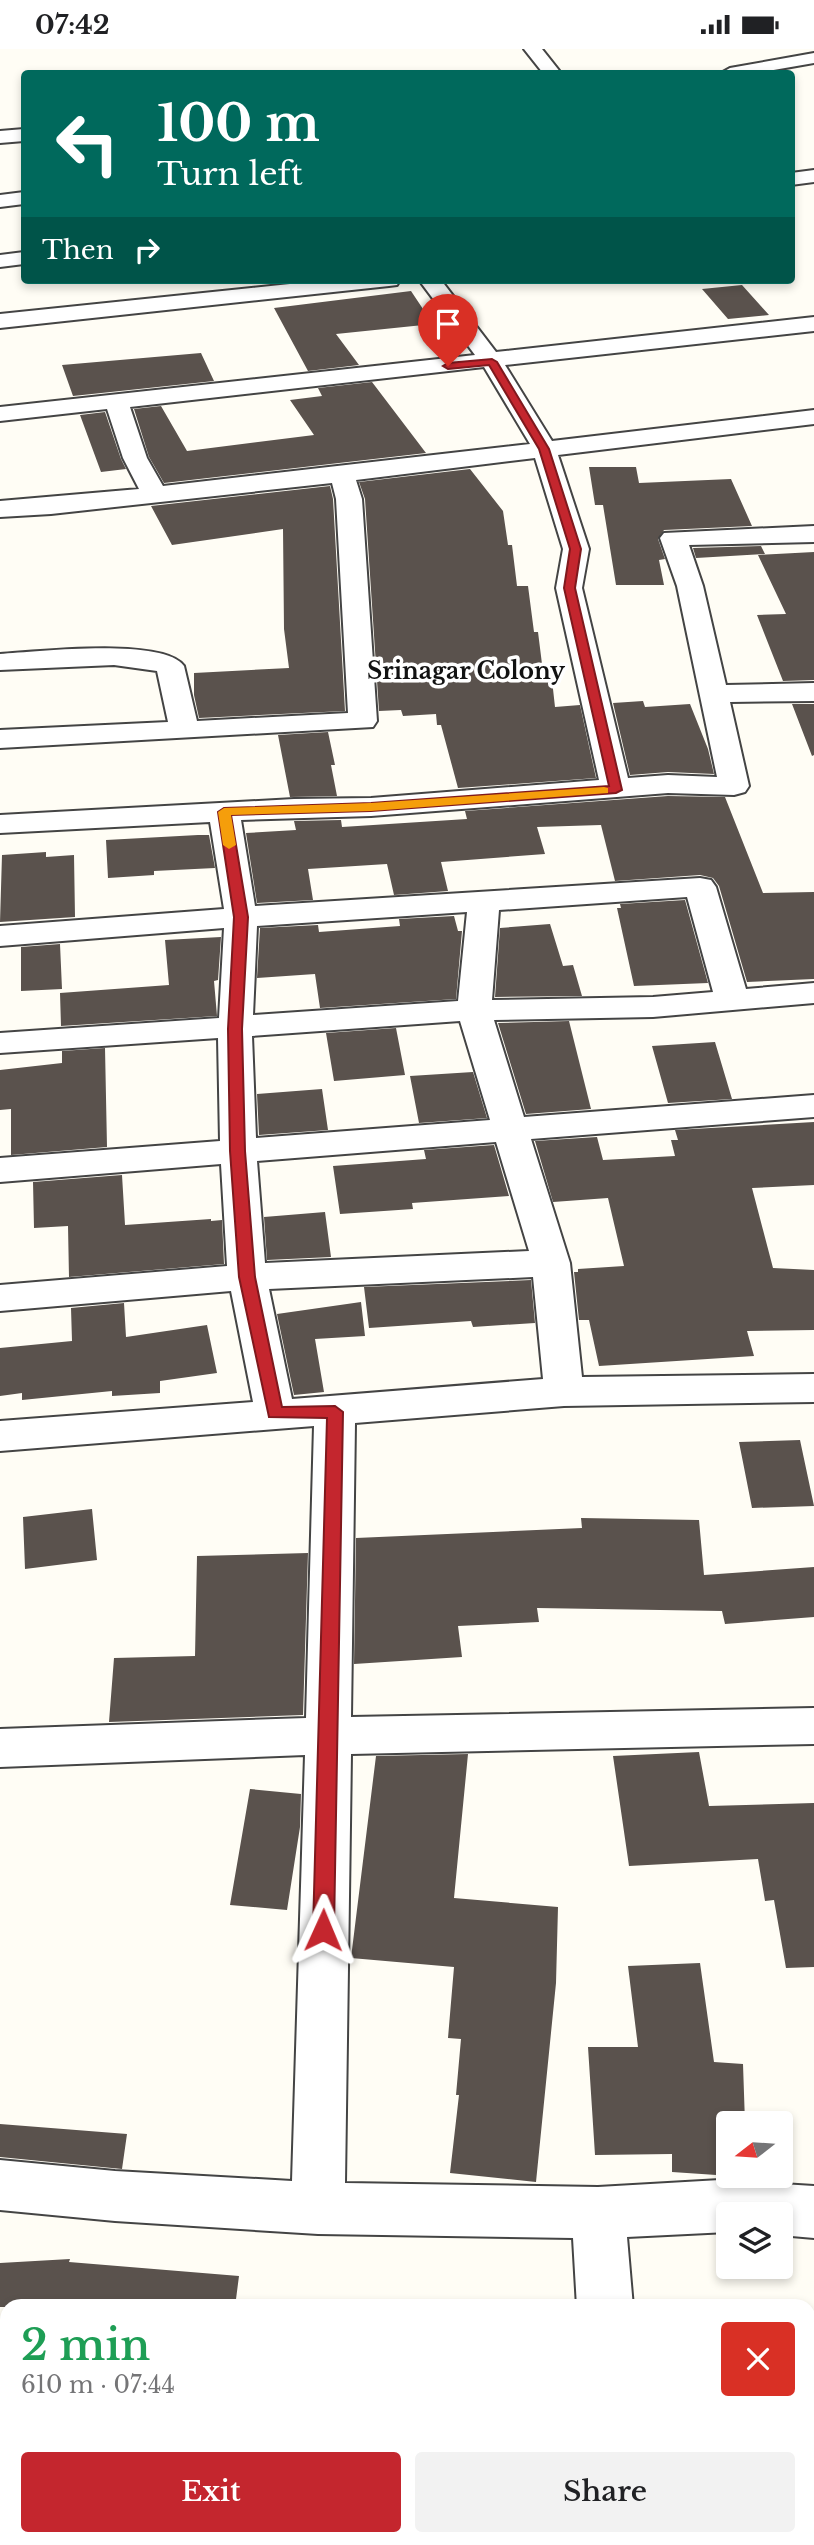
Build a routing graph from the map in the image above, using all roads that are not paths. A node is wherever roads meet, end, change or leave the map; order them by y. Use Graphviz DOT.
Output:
graph roads {
  1 [pos="533,49"];
  2 [pos="814,58"];
  3 [pos="550,70"];
  4 [pos="747,70"];
  5 [pos="21,135"];
  6 [pos="0,137"];
  7 [pos="814,177"];
  8 [pos="795,179"];
  9 [pos="21,198"];
  10 [pos="0,201"];
  11 [pos="21,258"];
  12 [pos="0,261"];
  13 [pos="351,284"];
  14 [pos="433,284"];
  15 [pos="0,321"];
  16 [pos="814,324"];
  17 [pos="492,362"];
  18 [pos="116,401"];
  19 [pos="0,414"];
  20 [pos="814,417"];
  21 [pos="544,449"];
  22 [pos="342,474"];
  23 [pos="155,495"];
  24 [pos="0,509"];
  25 [pos="814,534"];
  26 [pos="0,662"];
  27 [pos="814,692"];
  28 [pos="715,694"];
  29 [pos="184,729"];
  30 [pos="0,739"];
  31 [pos="616,790"];
  32 [pos="224,812"];
  33 [pos="0,824"];
  34 [pos="484,902"];
  35 [pos="241,917"];
  36 [pos="0,936"];
  37 [pos="814,993"];
  38 [pos="732,998"];
  39 [pos="474,1010"];
  40 [pos="235,1029"];
  41 [pos="0,1043"];
  42 [pos="814,1106"];
  43 [pos="509,1129"];
  44 [pos="238,1151"];
  45 [pos="0,1170"];
  46 [pos="551,1263"];
  47 [pos="247,1277"];
  48 [pos="0,1298"];
  49 [pos="814,1388"];
  50 [pos="564,1392"];
  51 [pos="335,1412"];
  52 [pos="275,1413"];
  53 [pos="0,1436"];
  54 [pos="814,1726"];
  55 [pos="327,1736"];
  56 [pos="0,1748"];
  57 [pos="0,2185"];
  58 [pos="318,2208"];
  59 [pos="814,2212"];
  60 [pos="598,2213"];
  61 [pos="604,2299"];
  1 -- 3 [label="street"];
  2 -- 4 [label="street"];
  5 -- 6 [label="street"];
  7 -- 8 [label="street"];
  9 -- 10 [label="street"];
  11 -- 12 [label="street"];
  13 -- 15 [label="street"];
  14 -- 17 [label="street"];
  16 -- 17 [label="street"];
  17 -- 18 [label="street"];
  17 -- 21 [label="street"];
  18 -- 19 [label="street"];
  18 -- 23 [label="street"];
  20 -- 21 [label="street"];
  21 -- 22 [label="street"];
  21 -- 31 [label="street"];
  22 -- 23 [label="street"];
  22 -- 29 [label="street"];
  23 -- 24 [label="street"];
  25 -- 28 [label="street"];
  26 -- 29 [label="street"];
  27 -- 28 [label="street"];
  28 -- 31 [label="street"];
  29 -- 30 [label="street"];
  31 -- 32 [label="street"];
  32 -- 33 [label="street"];
  32 -- 35 [label="street"];
  34 -- 35 [label="street"];
  34 -- 38 [label="street"];
  34 -- 39 [label="street"];
  35 -- 36 [label="street"];
  35 -- 40 [label="street"];
  37 -- 38 [label="street"];
  38 -- 39 [label="street"];
  39 -- 40 [label="street"];
  39 -- 43 [label="street"];
  40 -- 41 [label="street"];
  40 -- 44 [label="street"];
  42 -- 43 [label="street"];
  43 -- 44 [label="street"];
  43 -- 46 [label="street"];
  44 -- 45 [label="street"];
  44 -- 47 [label="street"];
  46 -- 47 [label="street"];
  46 -- 50 [label="street"];
  47 -- 48 [label="street"];
  47 -- 52 [label="street"];
  49 -- 50 [label="street"];
  50 -- 51 [label="street"];
  51 -- 52 [label="street"];
  51 -- 55 [label="street"];
  52 -- 53 [label="street"];
  54 -- 55 [label="street"];
  55 -- 56 [label="street"];
  55 -- 58 [label="street"];
  57 -- 58 [label="street"];
  58 -- 60 [label="street"];
  59 -- 60 [label="street"];
  60 -- 61 [label="street"];
}
